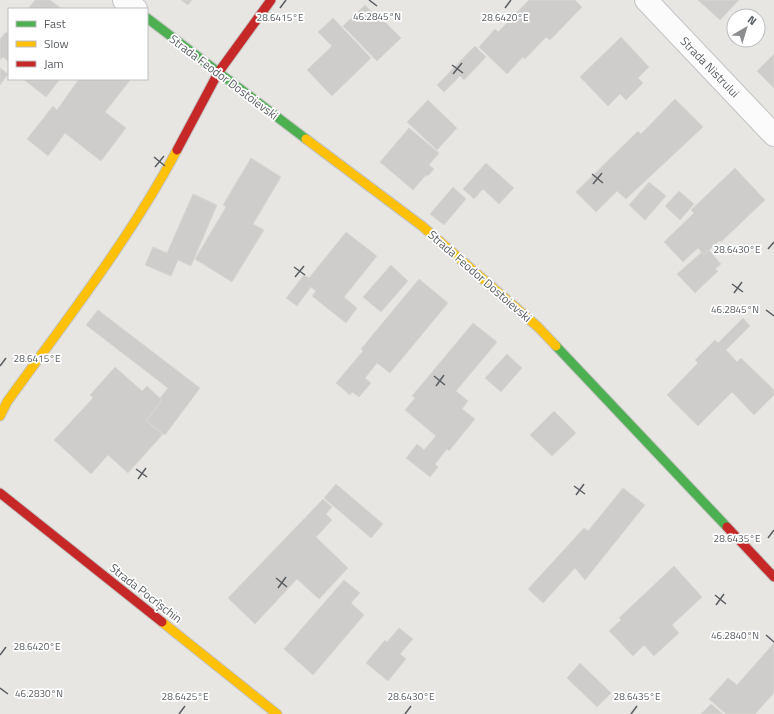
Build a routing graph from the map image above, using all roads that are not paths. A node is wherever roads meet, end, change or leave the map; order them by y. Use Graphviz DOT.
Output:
graph roads {
  1 [pos="124,0"];
  2 [pos="271,0"];
  3 [pos="646,0"];
  4 [pos="135,8"];
  5 [pos="148,19"];
  6 [pos="218,73"];
  7 [pos="774,135"];
  8 [pos="0,416"];
  9 [pos="0,493"];
  10 [pos="774,577"];
  11 [pos="277,714"];
  1 -- 4 [label="street"];
  2 -- 6 [label="street"];
  3 -- 7 [label="street, Strada Nistrului"];
  5 -- 6 [label="street, Strada Feodor Dostoievski"];
  6 -- 8 [label="street"];
  6 -- 10 [label="street, Strada Feodor Dostoievski"];
  9 -- 11 [label="street, Strada Pocrîșchin"];
}
